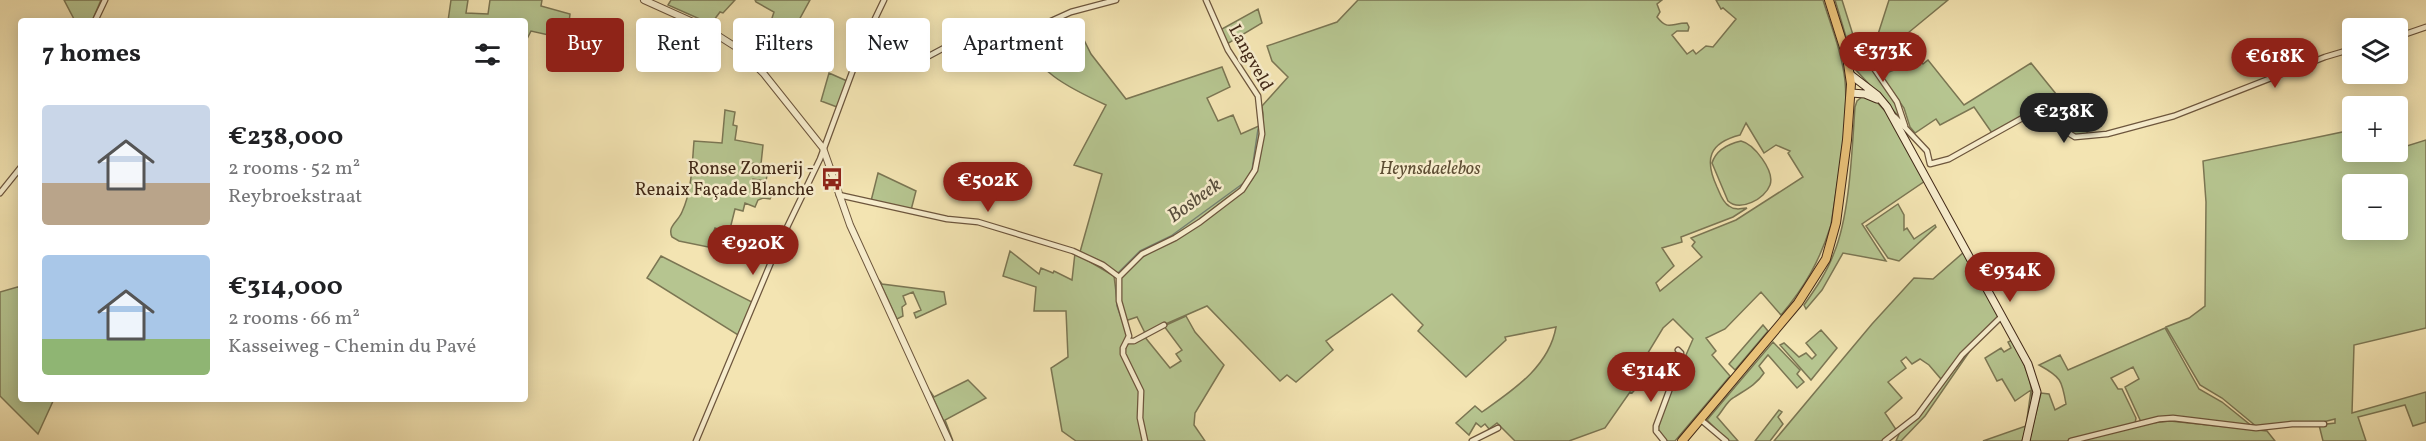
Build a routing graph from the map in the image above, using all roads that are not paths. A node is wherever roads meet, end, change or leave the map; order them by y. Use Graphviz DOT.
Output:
graph roads {
  1 [pos="105,0"];
  2 [pos="644,0"];
  3 [pos="884,0"];
  4 [pos="1116,0"];
  5 [pos="1206,0"];
  6 [pos="1829,0"];
  7 [pos="96,18"];
  8 [pos="876,18"];
  9 [pos="2426,27"];
  10 [pos="2408,33"];
  11 [pos="2342,52"];
  12 [pos="1873,53"];
  13 [pos="930,55"];
  14 [pos="853,72"];
  15 [pos="1851,75"];
  16 [pos="1851,93"];
  17 [pos="1891,114"];
  18 [pos="1905,126"];
  19 [pos="824,148"];
  20 [pos="1930,164"];
  21 [pos="18,171"];
  22 [pos="1926,176"];
  23 [pos="0,193"];
  24 [pos="839,195"];
  25 [pos="1119,277"];
  26 [pos="2002,316"];
  27 [pos="1164,325"];
  28 [pos="1128,341"];
  29 [pos="1678,350"];
  30 [pos="1700,419"];
  31 [pos="2324,423"];
  32 [pos="1498,428"];
  33 [pos="696,441"];
  34 [pos="949,441"];
  35 [pos="1145,441"];
  36 [pos="1472,441"];
  37 [pos="1664,441"];
  38 [pos="1682,441"];
  39 [pos="1726,441"];
  40 [pos="1885,441"];
  41 [pos="2026,441"];
  42 [pos="2071,441"];
  1 -- 7 [label="street"];
  2 -- 19 [label="street"];
  3 -- 8 [label="street"];
  4 -- 13 [label="street"];
  5 -- 25 [label="street, Langveld"];
  6 -- 15 [label="main road"];
  9 -- 10 [label="street"];
  11 -- 20 [label="street"];
  12 -- 18 [label="street"];
  14 -- 19 [label="street"];
  15 -- 16 [label="main road"];
  15 -- 17 [label="main road"];
  16 -- 17 [label="main road"];
  16 -- 30 [label="main road"];
  17 -- 18 [label="street"];
  17 -- 22 [label="main road"];
  18 -- 20 [label="street"];
  19 -- 24 [label="street"];
  19 -- 33 [label="street"];
  20 -- 22 [label="street"];
  21 -- 23 [label="street"];
  22 -- 26 [label="main road"];
  24 -- 25 [label="street"];
  24 -- 34 [label="street"];
  25 -- 28 [label="street"];
  26 -- 40 [label="street"];
  26 -- 41 [label="main road"];
  27 -- 28 [label="street"];
  28 -- 35 [label="street"];
  29 -- 37 [label="street"];
  30 -- 38 [label="main road"];
  30 -- 39 [label="street"];
  31 -- 42 [label="street"];
  32 -- 36 [label="street"];
}
